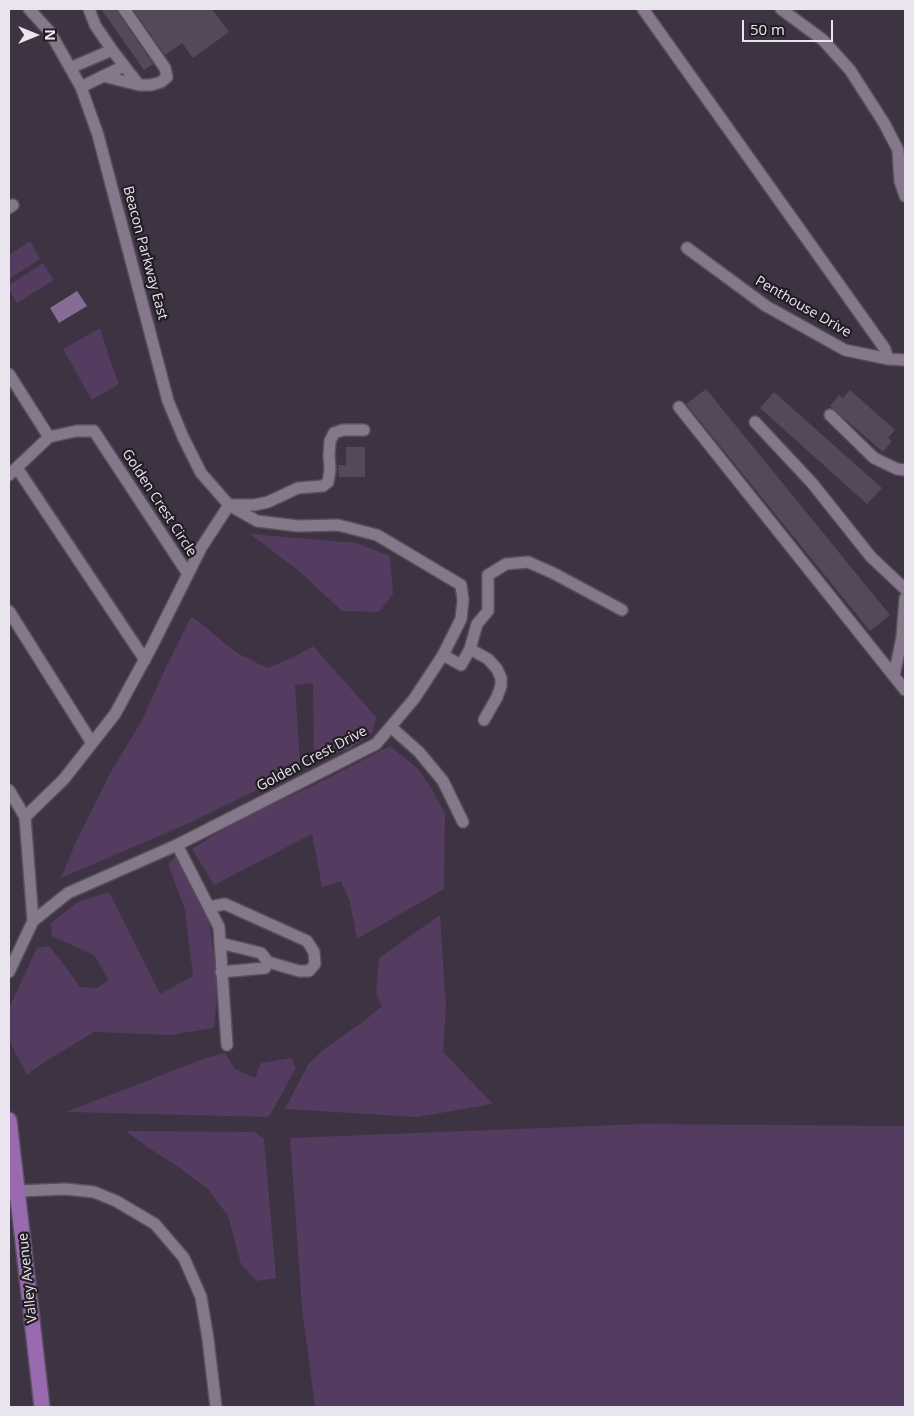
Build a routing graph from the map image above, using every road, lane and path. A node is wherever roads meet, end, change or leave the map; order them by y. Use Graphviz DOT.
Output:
graph roads {
  1 [pos="29,9"];
  2 [pos="89,9"];
  3 [pos="124,9"];
  4 [pos="643,9"];
  5 [pos="781,9"];
  6 [pos="112,50"];
  7 [pos="124,66"];
  8 [pos="70,68"];
  9 [pos="103,76"];
  10 [pos="139,84"];
  11 [pos="81,87"];
  12 [pos="902,146"];
  13 [pos="905,196"];
  14 [pos="686,248"];
  15 [pos="888,359"];
  16 [pos="905,360"];
  17 [pos="9,374"];
  18 [pos="679,407"];
  19 [pos="830,415"];
  20 [pos="755,422"];
  21 [pos="364,430"];
  22 [pos="49,437"];
  23 [pos="905,470"];
  24 [pos="13,472"];
  25 [pos="229,504"];
  26 [pos="188,574"];
  27 [pos="462,584"];
  28 [pos="905,589"];
  29 [pos="905,598"];
  30 [pos="622,610"];
  31 [pos="9,612"];
  32 [pos="470,649"];
  33 [pos="443,655"];
  34 [pos="145,660"];
  35 [pos="894,676"];
  36 [pos="905,690"];
  37 [pos="484,720"];
  38 [pos="391,727"];
  39 [pos="92,743"];
  40 [pos="9,790"];
  41 [pos="25,817"];
  42 [pos="463,822"];
  43 [pos="177,845"];
  44 [pos="209,907"];
  45 [pos="34,922"];
  46 [pos="220,944"];
  47 [pos="268,962"];
  48 [pos="9,972"];
  49 [pos="221,972"];
  50 [pos="227,1045"];
  51 [pos="9,1120"];
  52 [pos="13,1192"];
  53 [pos="42,1407"];
  54 [pos="216,1407"];
  1 -- 8 [label="street, Beacon Parkway East"];
  2 -- 6 [label="street"];
  3 -- 10 [label="street"];
  4 -- 15 [label="street"];
  5 -- 12 [label="street"];
  6 -- 7 [label="street"];
  6 -- 8 [label="street"];
  7 -- 9 [label="street"];
  7 -- 10 [label="street"];
  8 -- 11 [label="street, Beacon Parkway East"];
  9 -- 10 [label="street"];
  9 -- 11 [label="street"];
  11 -- 25 [label="street, Beacon Parkway East"];
  12 -- 13 [label="street"];
  14 -- 15 [label="street, Penthouse Drive"];
  15 -- 16 [label="street, Penthouse Drive"];
  17 -- 22 [label="street"];
  18 -- 35 [label="street"];
  19 -- 23 [label="street"];
  20 -- 28 [label="street"];
  21 -- 25 [label="street"];
  22 -- 24 [label="street"];
  22 -- 26 [label="street, Golden Crest Circle"];
  24 -- 34 [label="street"];
  25 -- 26 [label="street"];
  25 -- 27 [label="street, Beacon Parkway East"];
  26 -- 34 [label="street, Golden Crest Circle"];
  27 -- 33 [label="street, Golden Crest Drive"];
  29 -- 35 [label="street"];
  30 -- 32 [label="street"];
  31 -- 39 [label="street"];
  32 -- 33 [label="street"];
  32 -- 37 [label="street"];
  33 -- 38 [label="street, Golden Crest Drive"];
  34 -- 39 [label="street, Golden Crest Circle"];
  35 -- 36 [label="street"];
  38 -- 42 [label="street"];
  38 -- 43 [label="street, Golden Crest Drive"];
  39 -- 41 [label="street, Golden Crest Circle"];
  40 -- 41 [label="street"];
  41 -- 45 [label="street"];
  43 -- 44 [label="street"];
  43 -- 45 [label="street, Golden Crest Drive"];
  44 -- 46 [label="street"];
  44 -- 47 [label="street"];
  45 -- 48 [label="street, Golden Crest Drive"];
  46 -- 47 [label="street"];
  46 -- 49 [label="street"];
  47 -- 49 [label="street"];
  49 -- 50 [label="street"];
  51 -- 52 [label="main road, Valley Avenue"];
  52 -- 53 [label="main road, Valley Avenue"];
  52 -- 54 [label="street"];
}
